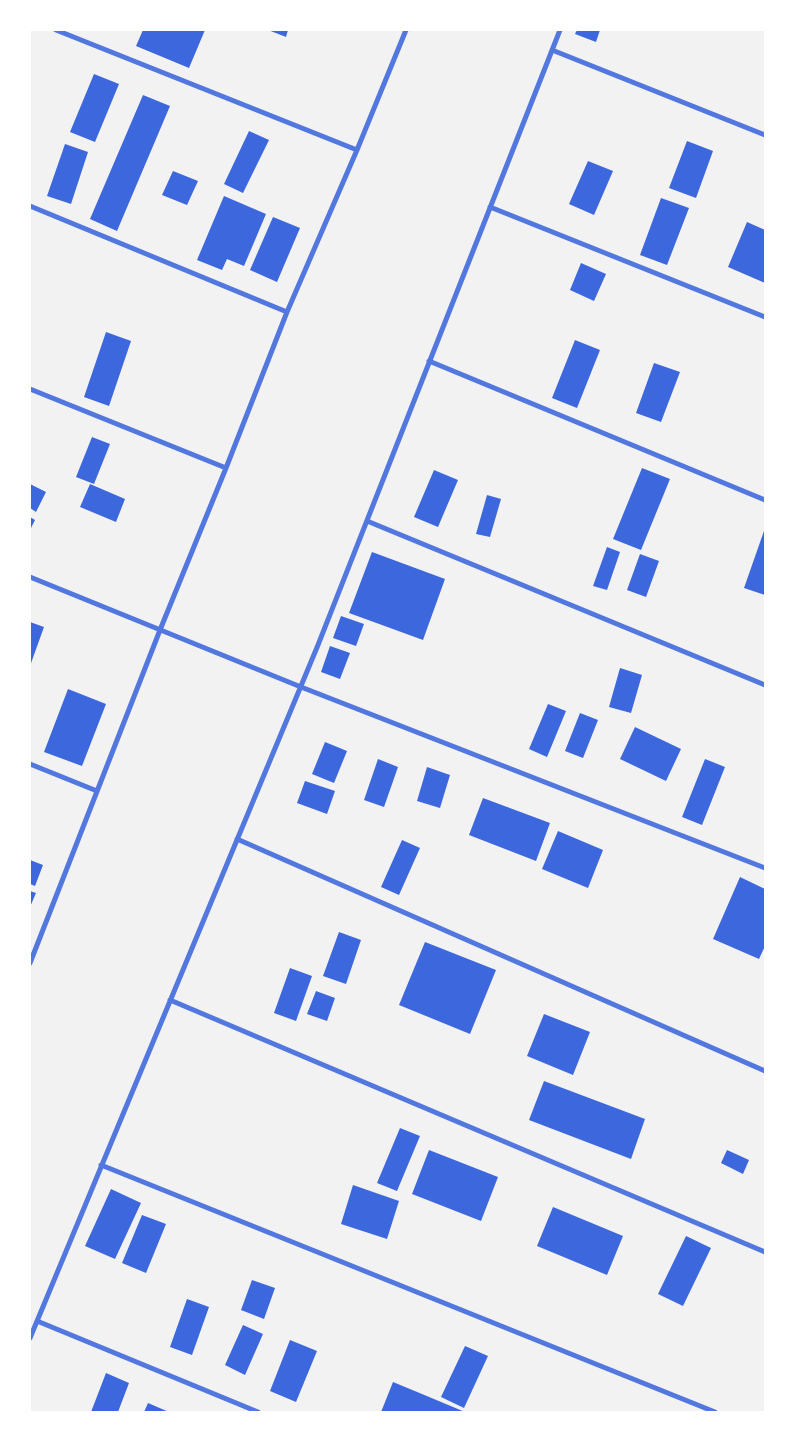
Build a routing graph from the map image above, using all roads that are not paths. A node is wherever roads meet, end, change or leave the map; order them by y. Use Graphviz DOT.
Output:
graph roads {
  1 [pos="56,30"];
  2 [pos="406,30"];
  3 [pos="560,30"];
  4 [pos="552,50"];
  5 [pos="765,135"];
  6 [pos="356,150"];
  7 [pos="30,206"];
  8 [pos="490,207"];
  9 [pos="287,312"];
  10 [pos="765,317"];
  11 [pos="430,361"];
  12 [pos="30,389"];
  13 [pos="226,468"];
  14 [pos="765,500"];
  15 [pos="367,521"];
  16 [pos="30,577"];
  17 [pos="160,630"];
  18 [pos="765,685"];
  19 [pos="301,687"];
  20 [pos="30,764"];
  21 [pos="97,791"];
  22 [pos="237,839"];
  23 [pos="765,868"];
  24 [pos="31,955"];
  25 [pos="30,963"];
  26 [pos="170,1000"];
  27 [pos="765,1070"];
  28 [pos="101,1165"];
  29 [pos="765,1252"];
  30 [pos="37,1321"];
  31 [pos="30,1338"];
  32 [pos="258,1412"];
  33 [pos="715,1412"];
  1 -- 6 [label="street"];
  2 -- 6 [label="street"];
  3 -- 4 [label="street"];
  4 -- 5 [label="street"];
  4 -- 8 [label="street"];
  6 -- 9 [label="street"];
  7 -- 9 [label="street"];
  8 -- 10 [label="street"];
  8 -- 11 [label="street"];
  9 -- 13 [label="street"];
  11 -- 14 [label="street"];
  11 -- 15 [label="street"];
  12 -- 13 [label="street"];
  13 -- 17 [label="street"];
  15 -- 18 [label="street"];
  15 -- 19 [label="street"];
  16 -- 17 [label="street"];
  17 -- 19 [label="street"];
  17 -- 21 [label="street"];
  19 -- 22 [label="street"];
  19 -- 23 [label="street"];
  20 -- 21 [label="street"];
  21 -- 24 [label="street"];
  22 -- 26 [label="street"];
  22 -- 27 [label="street"];
  24 -- 25 [label="street"];
  26 -- 28 [label="street"];
  26 -- 29 [label="street"];
  28 -- 30 [label="street"];
  28 -- 33 [label="street"];
  30 -- 31 [label="street"];
  30 -- 32 [label="street"];
}
